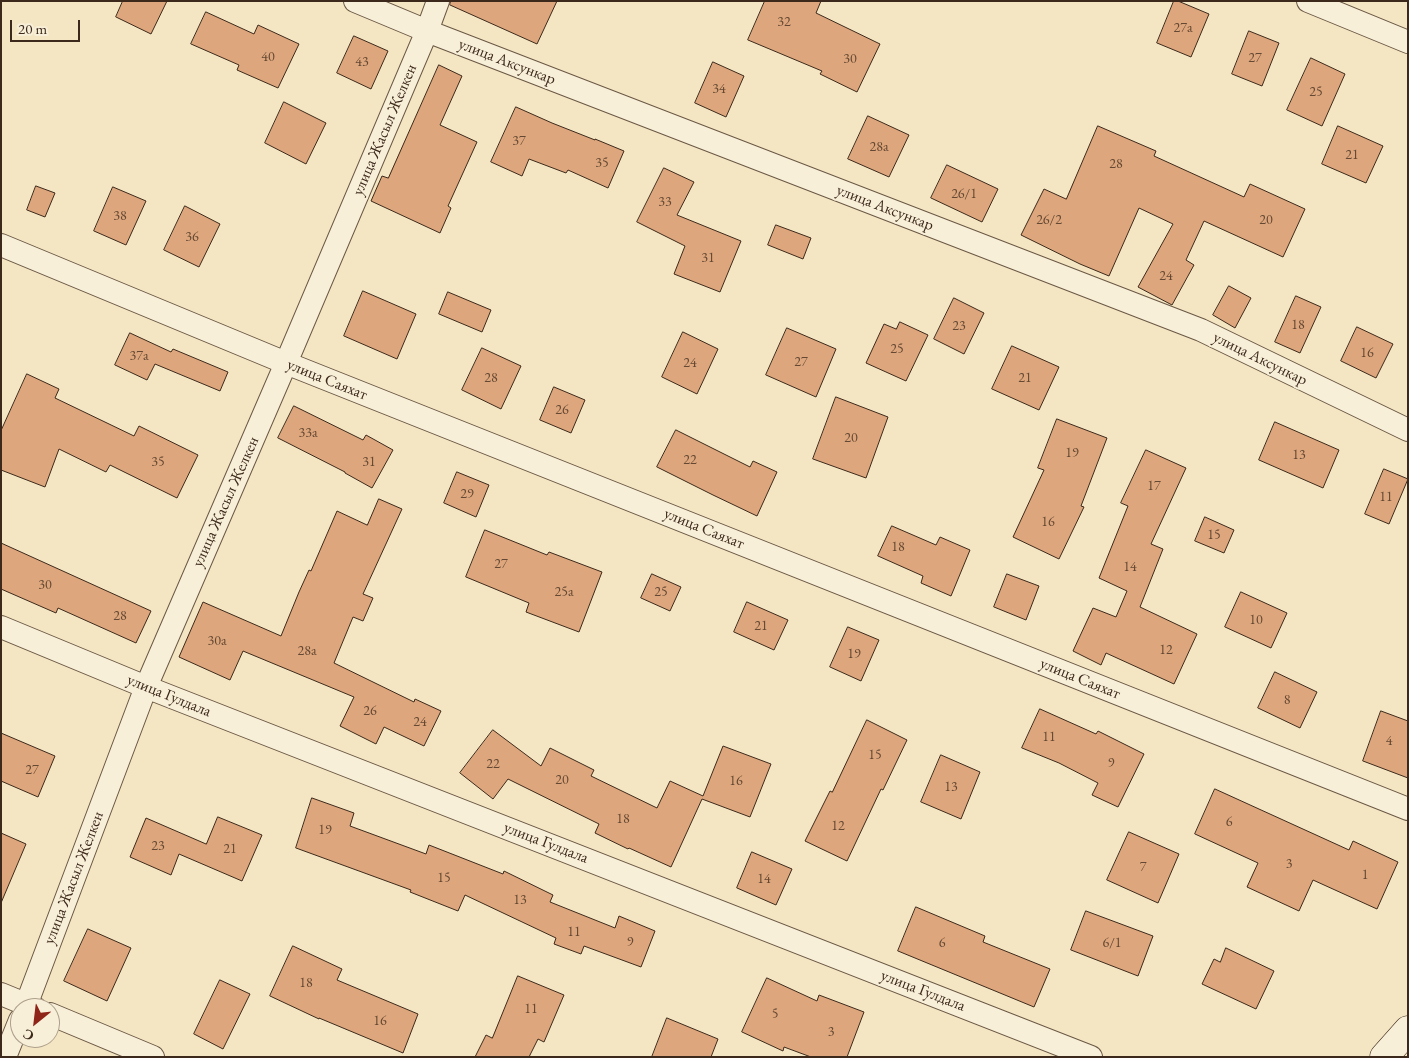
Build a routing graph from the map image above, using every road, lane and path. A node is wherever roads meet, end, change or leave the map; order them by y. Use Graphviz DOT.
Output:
graph roads {
  1 [pos="355,1"];
  2 [pos="438,1"];
  3 [pos="1308,1"];
  4 [pos="426,31"];
  5 [pos="1408,42"];
  6 [pos="1,245"];
  7 [pos="286,364"];
  8 [pos="1408,430"];
  9 [pos="1,628"];
  10 [pos="146,687"];
  11 [pos="1408,809"];
  12 [pos="30,998"];
  13 [pos="60,1018"];
  14 [pos="1408,1030"];
  15 [pos="153,1057"];
  16 [pos="1091,1057"];
  17 [pos="1384,1057"];
  1 -- 4 [label="street, улица Аксункар"];
  2 -- 4 [label="street, улица Жасыл Желкен"];
  3 -- 5 [label="street"];
  4 -- 7 [label="street, улица Жасыл Желкен"];
  4 -- 8 [label="street, улица Аксункар"];
  6 -- 7 [label="street, улица Саяхат"];
  7 -- 10 [label="street, улица Жасыл Желкен"];
  7 -- 11 [label="street, улица Саяхат"];
  9 -- 10 [label="street, улица Гулдала"];
  10 -- 12 [label="street, улица Жасыл Желкен"];
  10 -- 16 [label="street, улица Гулдала"];
  13 -- 15 [label="street"];
  14 -- 17 [label="main road"];
}
